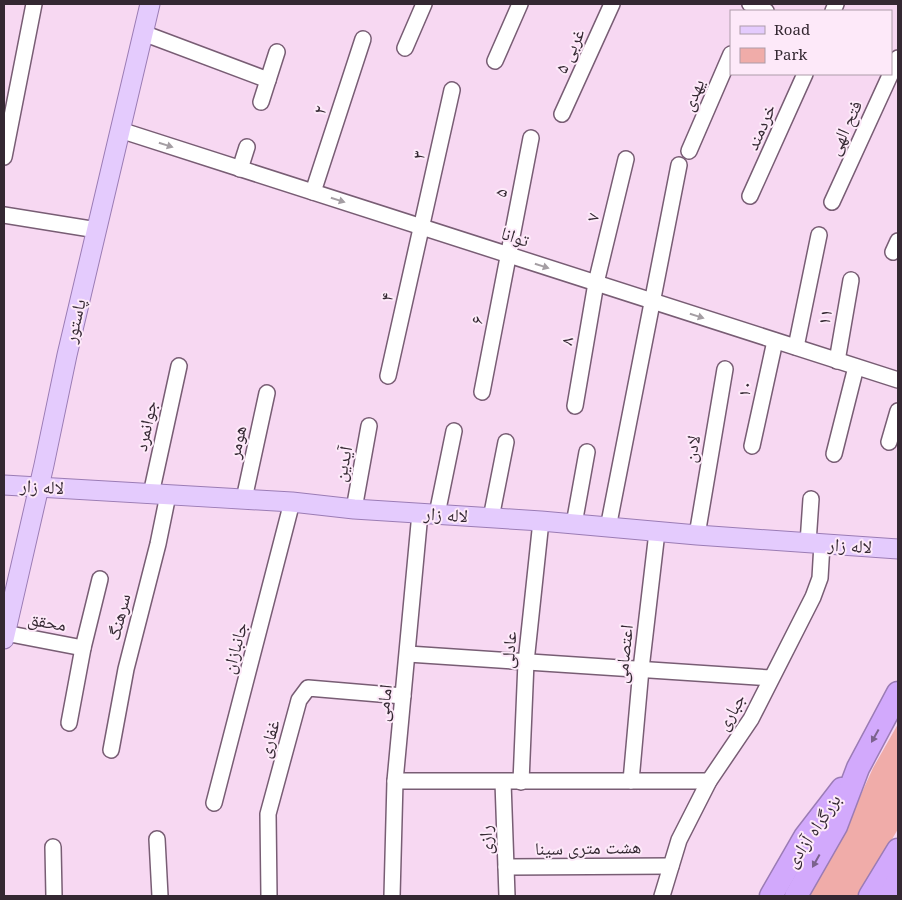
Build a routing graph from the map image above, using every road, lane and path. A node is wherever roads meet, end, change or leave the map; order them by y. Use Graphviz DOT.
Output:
graph roads {
  1 [pos="34,4"];
  2 [pos="150,4"];
  3 [pos="424,4"];
  4 [pos="520,4"];
  5 [pos="612,4"];
  6 [pos="143,33"];
  7 [pos="363,39"];
  8 [pos="405,48"];
  9 [pos="277,52"];
  10 [pos="730,56"];
  11 [pos="495,61"];
  12 [pos="805,75"];
  13 [pos="892,75"];
  14 [pos="268,80"];
  15 [pos="452,90"];
  16 [pos="261,102"];
  17 [pos="562,114"];
  18 [pos="120,130"];
  19 [pos="532,138"];
  20 [pos="247,147"];
  21 [pos="689,151"];
  22 [pos="4,157"];
  23 [pos="626,159"];
  24 [pos="679,165"];
  25 [pos="240,169"];
  26 [pos="313,192"];
  27 [pos="750,196"];
  28 [pos="832,202"];
  29 [pos="4,215"];
  30 [pos="422,227"];
  31 [pos="97,230"];
  32 [pos="819,235"];
  33 [pos="508,255"];
  34 [pos="851,280"];
  35 [pos="596,283"];
  36 [pos="652,301"];
  37 [pos="775,341"];
  38 [pos="796,347"];
  39 [pos="837,361"];
  40 [pos="178,366"];
  41 [pos="856,367"];
  42 [pos="725,369"];
  43 [pos="388,376"];
  44 [pos="898,380"];
  45 [pos="482,392"];
  46 [pos="267,393"];
  47 [pos="575,406"];
  48 [pos="898,411"];
  49 [pos="369,426"];
  50 [pos="454,431"];
  51 [pos="506,442"];
  52 [pos="888,442"];
  53 [pos="752,446"];
  54 [pos="587,452"];
  55 [pos="834,454"];
  56 [pos="4,485"];
  57 [pos="39,486"];
  58 [pos="159,495"];
  59 [pos="244,499"];
  60 [pos="811,499"];
  61 [pos="292,502"];
  62 [pos="354,509"];
  63 [pos="428,514"];
  64 [pos="492,518"];
  65 [pos="541,521"];
  66 [pos="574,524"];
  67 [pos="608,528"];
  68 [pos="658,532"];
  69 [pos="697,535"];
  70 [pos="814,543"];
  71 [pos="895,551"];
  72 [pos="100,579"];
  73 [pos="4,636"];
  74 [pos="83,648"];
  75 [pos="408,654"];
  76 [pos="526,662"];
  77 [pos="641,669"];
  78 [pos="771,678"];
  79 [pos="898,693"];
  80 [pos="403,696"];
  81 [pos="69,723"];
  82 [pos="111,750"];
  83 [pos="858,768"];
  84 [pos="395,781"];
  85 [pos="631,781"];
  86 [pos="709,781"];
  87 [pos="503,782"];
  88 [pos="521,782"];
  89 [pos="214,803"];
  90 [pos="157,839"];
  91 [pos="53,847"];
  92 [pos="896,863"];
  93 [pos="671,866"];
  94 [pos="506,868"];
  95 [pos="54,896"];
  96 [pos="160,896"];
  97 [pos="269,896"];
  98 [pos="392,896"];
  99 [pos="507,896"];
  100 [pos="662,896"];
  101 [pos="771,896"];
  102 [pos="796,896"];
  103 [pos="870,896"];
  104 [pos="891,896"];
  1 -- 22 [label="street"];
  2 -- 6 [label="main road, پاستور"];
  3 -- 8 [label="street"];
  4 -- 11 [label="street"];
  5 -- 17 [label="street, ۵ غربی"];
  6 -- 14 [label="street"];
  6 -- 18 [label="main road, پاستور"];
  7 -- 26 [label="street, ۲"];
  9 -- 14 [label="street"];
  10 -- 21 [label="street, یهدی"];
  12 -- 27 [label="street, خردمند"];
  13 -- 28 [label="street, فتح الهی"];
  14 -- 16 [label="street"];
  15 -- 30 [label="street, ۳"];
  18 -- 25 [label="street, توانا, one-way"];
  18 -- 31 [label="main road, پاستور"];
  19 -- 33 [label="street, ۵"];
  20 -- 25 [label="street"];
  23 -- 35 [label="street, ۷"];
  24 -- 36 [label="street"];
  25 -- 26 [label="street, توانا"];
  26 -- 30 [label="street, توانا, one-way"];
  29 -- 31 [label="street"];
  30 -- 33 [label="street, توانا"];
  30 -- 43 [label="street, ۴"];
  31 -- 57 [label="main road, پاستور"];
  32 -- 38 [label="street"];
  33 -- 35 [label="street, توانا, one-way"];
  33 -- 45 [label="street, ۶"];
  34 -- 39 [label="street, ۱۱"];
  35 -- 36 [label="street, توانا"];
  35 -- 47 [label="street, ۸"];
  36 -- 37 [label="street, توانا, one-way"];
  36 -- 67 [label="street"];
  37 -- 38 [label="street, توانا"];
  37 -- 53 [label="street, ۱۰"];
  38 -- 39 [label="street, توانا"];
  39 -- 41 [label="street, توانا"];
  40 -- 58 [label="street, جوانمرد"];
  41 -- 44 [label="street, توانا"];
  41 -- 55 [label="street"];
  42 -- 69 [label="street, لادن"];
  46 -- 59 [label="street, هومر"];
  48 -- 52 [label="street"];
  49 -- 62 [label="street, آیدین"];
  50 -- 63 [label="street, امامی"];
  51 -- 64 [label="street"];
  54 -- 66 [label="street"];
  56 -- 57 [label="main road, لاله زار"];
  57 -- 58 [label="main road, لاله زار"];
  57 -- 73 [label="main road, پاستور"];
  58 -- 59 [label="main road, لاله زار"];
  58 -- 82 [label="street, سرهنگ"];
  59 -- 61 [label="main road, لاله زار"];
  60 -- 70 [label="street, جباری"];
  61 -- 62 [label="main road, لاله زار"];
  61 -- 89 [label="street, جانبازان"];
  62 -- 63 [label="main road, لاله زار"];
  63 -- 64 [label="main road, لاله زار"];
  63 -- 75 [label="street, امامی"];
  64 -- 65 [label="main road, لاله زار"];
  65 -- 66 [label="main road, لاله زار"];
  65 -- 76 [label="street, عادلی"];
  66 -- 67 [label="main road, لاله زار"];
  67 -- 68 [label="main road, لاله زار"];
  68 -- 69 [label="main road, لاله زار"];
  68 -- 77 [label="street, اعتصامی"];
  69 -- 70 [label="main road, لاله زار"];
  70 -- 71 [label="main road, لاله زار"];
  70 -- 78 [label="street, جباری"];
  72 -- 74 [label="street"];
  73 -- 74 [label="street, محقق"];
  74 -- 81 [label="street"];
  75 -- 76 [label="street"];
  75 -- 80 [label="street, امامی"];
  76 -- 77 [label="street"];
  76 -- 88 [label="street, عادلی"];
  77 -- 78 [label="street"];
  77 -- 85 [label="street, اعتصامی"];
  78 -- 86 [label="street, جباری"];
  79 -- 83 [label="highway, بزرگراه آزادی, one-way"];
  80 -- 84 [label="street, امامی"];
  80 -- 97 [label="street, غفاری"];
  83 -- 101 [label="highway, بزرگراه آزادی"];
  83 -- 102 [label="highway, بزرگراه آزادی, one-way"];
  84 -- 87 [label="street"];
  84 -- 98 [label="street, امامی"];
  85 -- 86 [label="street"];
  85 -- 88 [label="street"];
  86 -- 93 [label="street, جباری"];
  87 -- 88 [label="street"];
  87 -- 94 [label="street, رازی"];
  90 -- 96 [label="street"];
  91 -- 95 [label="street"];
  92 -- 103 [label="highway"];
  92 -- 104 [label="highway"];
  93 -- 94 [label="street, هشت متری سینا"];
  93 -- 100 [label="street, جباری"];
  94 -- 99 [label="street, رازی"];
}
